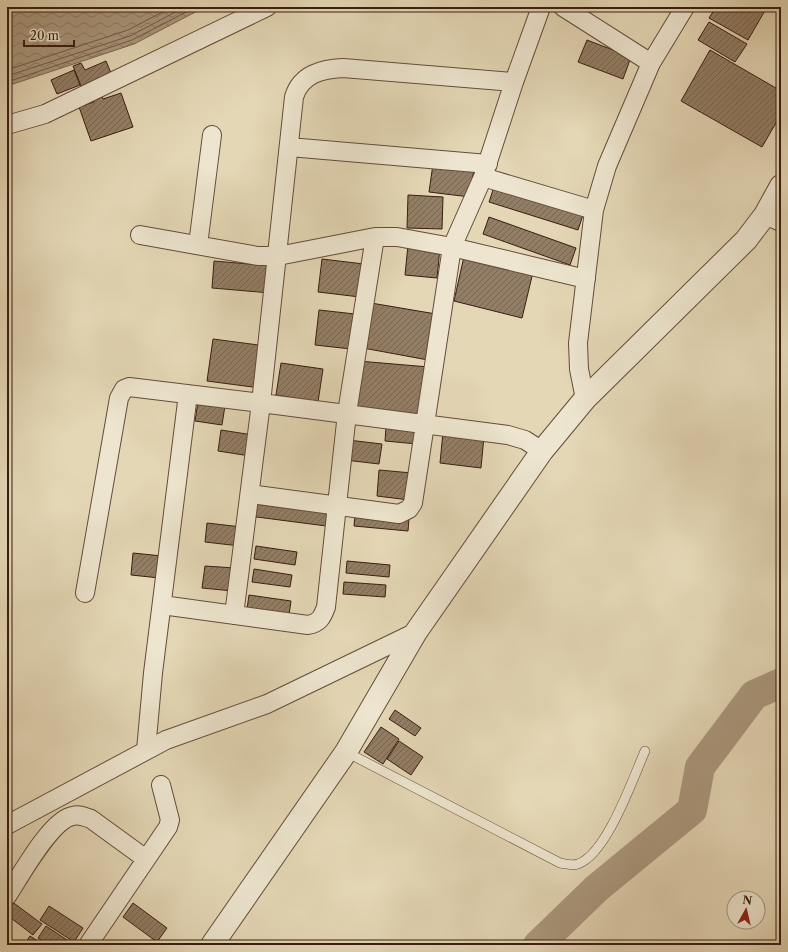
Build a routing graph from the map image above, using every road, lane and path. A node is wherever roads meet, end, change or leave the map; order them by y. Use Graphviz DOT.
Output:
graph roads {
  1 [pos="267,7"];
  2 [pos="541,7"];
  3 [pos="563,7"];
  4 [pos="685,7"];
  5 [pos="651,63"];
  6 [pos="514,82"];
  7 [pos="7,125"];
  8 [pos="212,135"];
  9 [pos="289,147"];
  10 [pos="485,170"];
  11 [pos="781,186"];
  12 [pos="594,210"];
  13 [pos="773,219"];
  14 [pos="140,235"];
  15 [pos="375,237"];
  16 [pos="198,245"];
  17 [pos="452,247"];
  18 [pos="278,256"];
  19 [pos="586,279"];
  20 [pos="188,394"];
  21 [pos="585,399"];
  22 [pos="261,403"];
  23 [pos="347,413"];
  24 [pos="425,423"];
  25 [pos="542,451"];
  26 [pos="250,494"];
  27 [pos="337,506"];
  28 [pos="85,593"];
  29 [pos="162,606"];
  30 [pos="234,615"];
  31 [pos="416,632"];
  32 [pos="146,750"];
  33 [pos="645,751"];
  34 [pos="346,752"];
  35 [pos="161,785"];
  36 [pos="7,825"];
  37 [pos="146,859"];
  38 [pos="7,896"];
  39 [pos="88,945"];
  40 [pos="212,945"];
  1 -- 7 [label="street"];
  2 -- 6 [label="street"];
  3 -- 5 [label="street"];
  4 -- 5 [label="street"];
  5 -- 12 [label="street"];
  6 -- 9 [label="street"];
  6 -- 10 [label="street"];
  8 -- 16 [label="street"];
  9 -- 10 [label="street"];
  9 -- 18 [label="street"];
  10 -- 12 [label="street"];
  10 -- 17 [label="street"];
  11 -- 13 [label="street"];
  12 -- 19 [label="street"];
  13 -- 21 [label="street"];
  14 -- 16 [label="street"];
  15 -- 17 [label="street"];
  15 -- 18 [label="street"];
  15 -- 23 [label="street"];
  16 -- 18 [label="street"];
  17 -- 19 [label="street"];
  17 -- 24 [label="street"];
  18 -- 22 [label="street"];
  19 -- 21 [label="street"];
  20 -- 22 [label="street"];
  20 -- 28 [label="street"];
  20 -- 29 [label="street"];
  21 -- 25 [label="street"];
  22 -- 23 [label="street"];
  22 -- 26 [label="street"];
  23 -- 24 [label="street"];
  23 -- 27 [label="street"];
  24 -- 25 [label="street"];
  24 -- 27 [label="street"];
  25 -- 31 [label="street"];
  26 -- 27 [label="street"];
  26 -- 30 [label="street"];
  27 -- 30 [label="street"];
  29 -- 30 [label="street"];
  29 -- 32 [label="street"];
  31 -- 32 [label="street"];
  31 -- 34 [label="street"];
  32 -- 36 [label="street"];
  33 -- 34 [label="lane"];
  34 -- 40 [label="street"];
  35 -- 37 [label="street"];
  37 -- 38 [label="street"];
  37 -- 39 [label="street"];
}
